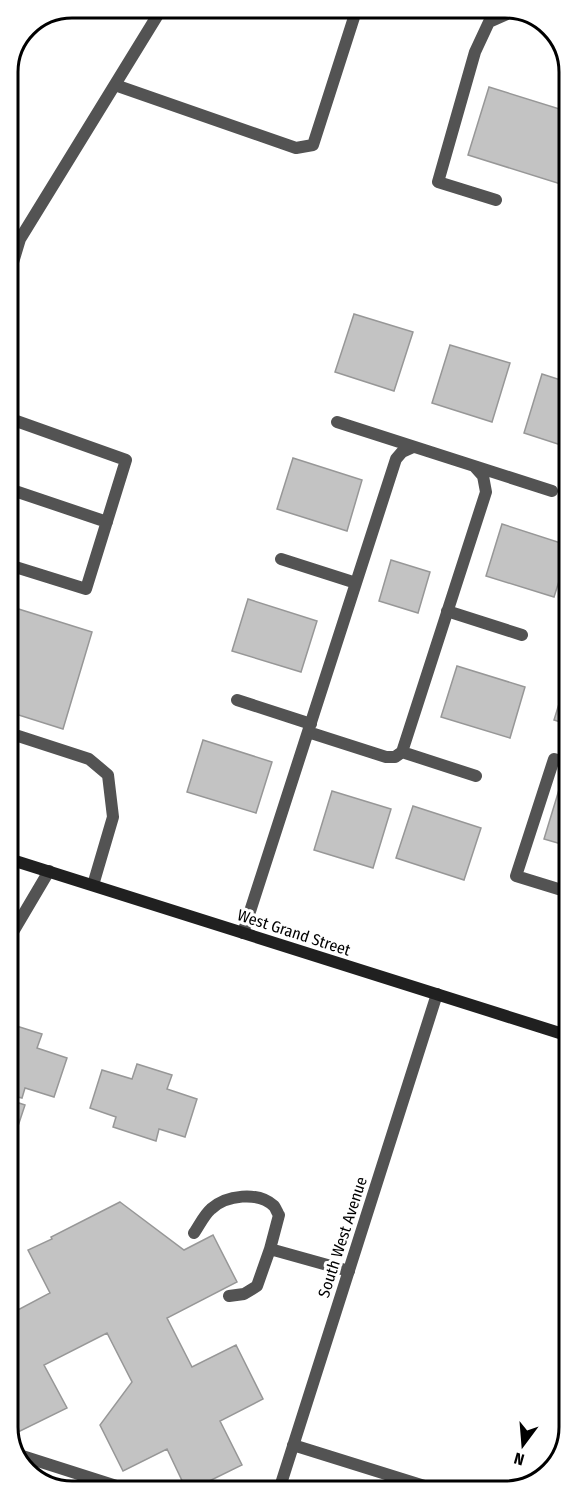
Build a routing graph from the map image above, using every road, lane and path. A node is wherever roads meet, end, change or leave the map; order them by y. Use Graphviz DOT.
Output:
graph roads {
  1 [pos="156,18"];
  2 [pos="354,18"];
  3 [pos="498,18"];
  4 [pos="115,85"];
  5 [pos="496,200"];
  6 [pos="18,246"];
  7 [pos="18,422"];
  8 [pos="337,422"];
  9 [pos="413,447"];
  10 [pos="475,466"];
  11 [pos="552,491"];
  12 [pos="18,492"];
  13 [pos="107,522"];
  14 [pos="281,559"];
  15 [pos="18,567"];
  16 [pos="356,583"];
  17 [pos="447,611"];
  18 [pos="522,635"];
  19 [pos="237,700"];
  20 [pos="309,728"];
  21 [pos="18,736"];
  22 [pos="402,752"];
  23 [pos="559,761"];
  24 [pos="476,776"];
  25 [pos="18,862"];
  26 [pos="49,871"];
  27 [pos="93,885"];
  28 [pos="559,889"];
  29 [pos="18,923"];
  30 [pos="243,933"];
  31 [pos="437,994"];
  32 [pos="559,1033"];
  33 [pos="194,1233"];
  34 [pos="270,1249"];
  35 [pos="349,1271"];
  36 [pos="229,1296"];
  37 [pos="293,1445"];
  38 [pos="28,1458"];
  39 [pos="101,1481"];
  40 [pos="282,1481"];
  41 [pos="408,1481"];
  1 -- 4 [label="street"];
  2 -- 4 [label="street"];
  3 -- 5 [label="street"];
  4 -- 6 [label="street"];
  7 -- 13 [label="street"];
  8 -- 9 [label="street"];
  9 -- 10 [label="street"];
  9 -- 16 [label="street"];
  10 -- 11 [label="street"];
  10 -- 17 [label="street"];
  12 -- 13 [label="street"];
  13 -- 15 [label="street"];
  14 -- 16 [label="street"];
  16 -- 20 [label="street"];
  17 -- 18 [label="street"];
  17 -- 22 [label="street"];
  19 -- 20 [label="street"];
  20 -- 22 [label="street"];
  20 -- 30 [label="street"];
  21 -- 27 [label="street"];
  22 -- 24 [label="street"];
  23 -- 28 [label="street"];
  25 -- 26 [label="main road, West Grand Street"];
  26 -- 27 [label="main road, West Grand Street"];
  26 -- 29 [label="street"];
  27 -- 30 [label="main road, West Grand Street"];
  30 -- 31 [label="main road, West Grand Street"];
  31 -- 32 [label="main road, West Grand Street"];
  31 -- 35 [label="street, South West Avenue"];
  33 -- 34 [label="street"];
  34 -- 35 [label="street"];
  34 -- 36 [label="street"];
  35 -- 37 [label="street, South West Avenue"];
  37 -- 40 [label="street, South West Avenue"];
  37 -- 41 [label="street"];
  38 -- 39 [label="street"];
}
